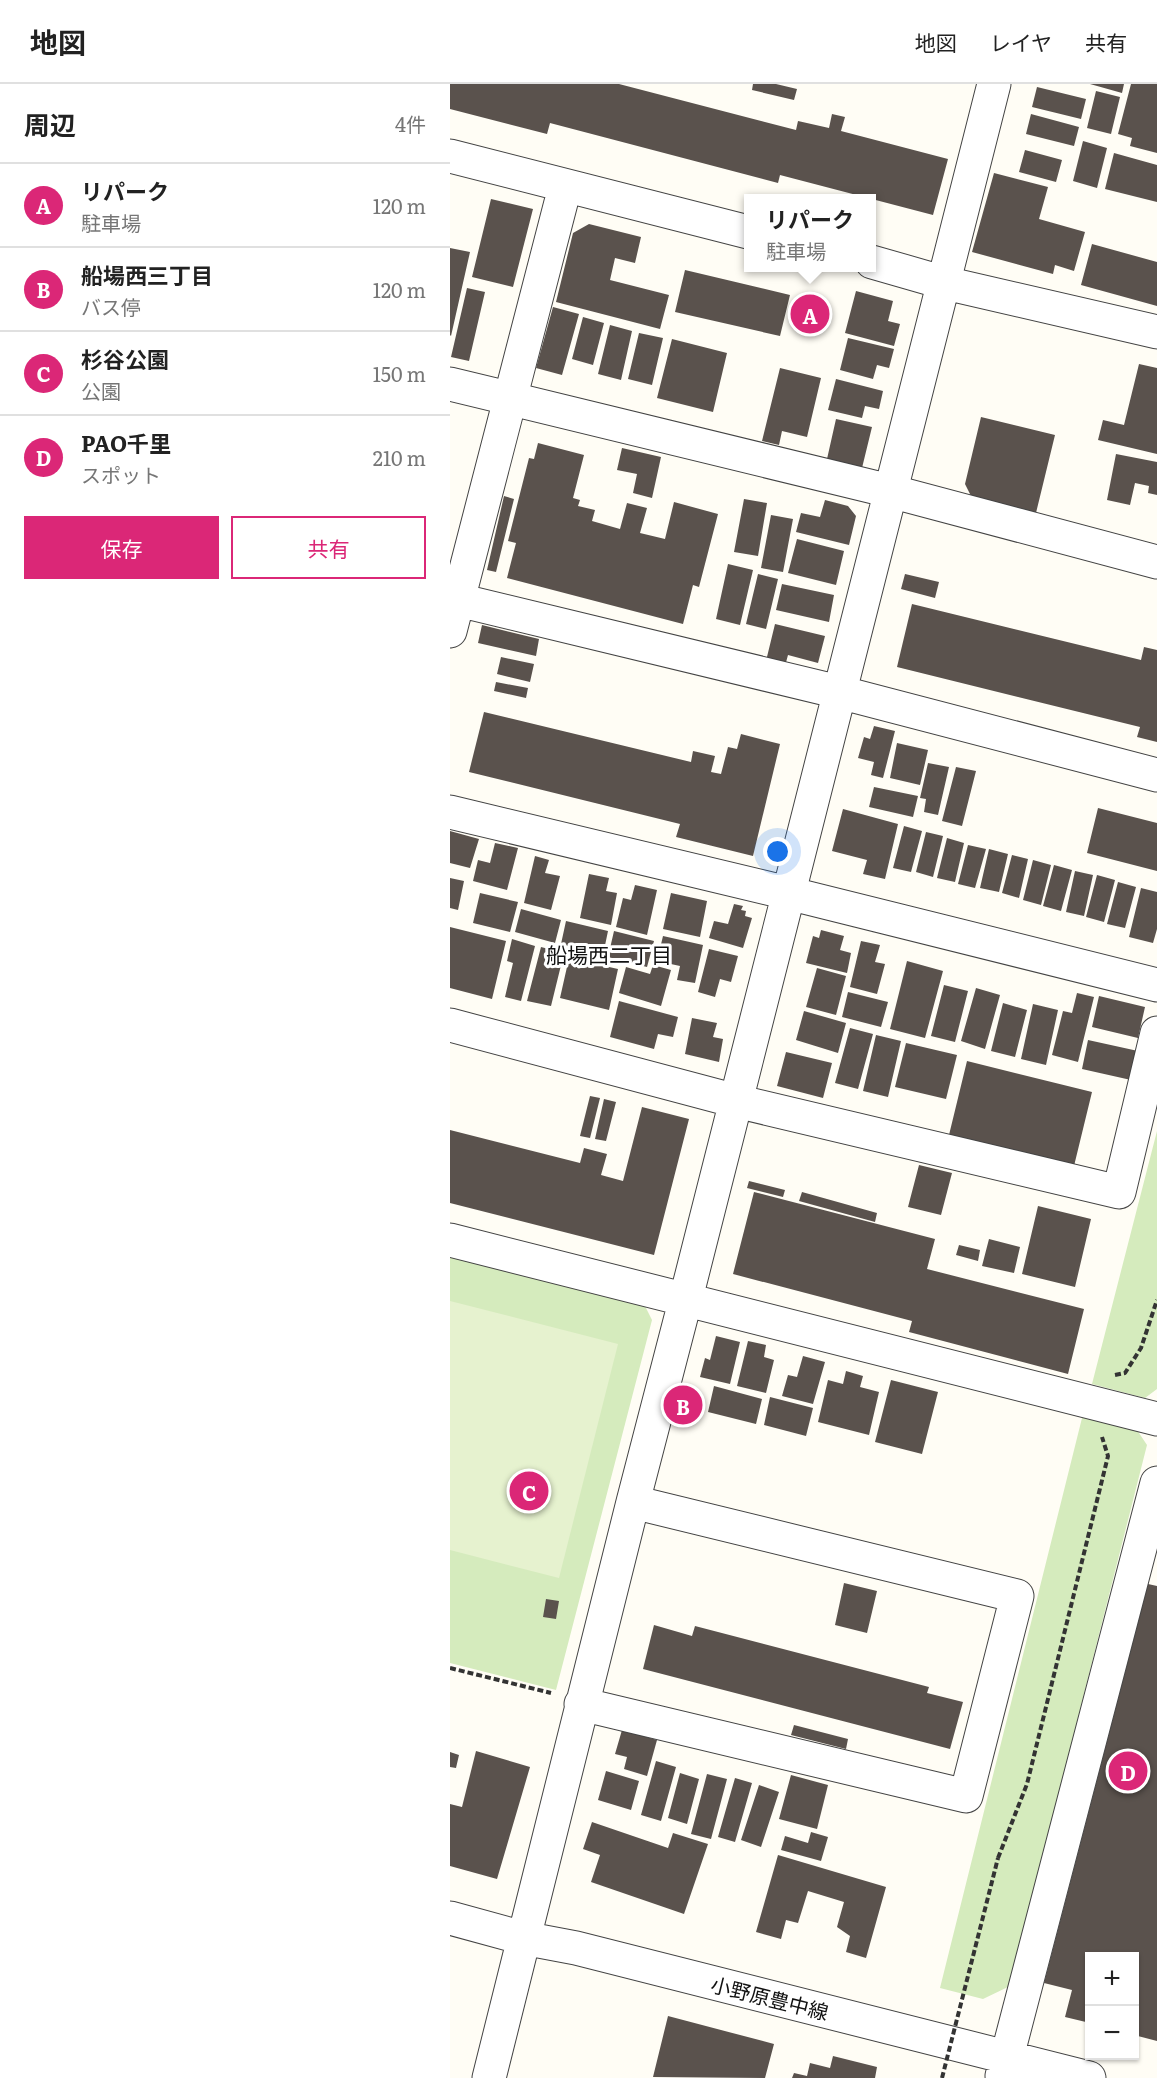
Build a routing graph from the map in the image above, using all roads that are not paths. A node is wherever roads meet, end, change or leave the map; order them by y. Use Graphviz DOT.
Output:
graph roads {
  1 [pos="994,84"];
  2 [pos="450,156"];
  3 [pos="565,187"];
  4 [pos="744,231"];
  5 [pos="876,263"];
  6 [pos="945,283"];
  7 [pos="1157,332"];
  8 [pos="450,384"];
  9 [pos="509,399"];
  10 [pos="890,491"];
  11 [pos="1157,562"];
  12 [pos="454,599"];
  13 [pos="450,631"];
  14 [pos="839,692"];
  15 [pos="1157,775"];
  16 [pos="450,812"];
  17 [pos="788,893"];
  18 [pos="1157,985"];
  19 [pos="450,1025"];
  20 [pos="1157,1033"];
  21 [pos="736,1101"];
  22 [pos="450,1240"];
  23 [pos="686,1299"];
  24 [pos="1157,1419"];
  25 [pos="1157,1483"];
  26 [pos="633,1502"];
  27 [pos="572,1700"];
  28 [pos="450,1918"];
  29 [pos="523,1938"];
  30 [pos="1005,2067"];
  31 [pos="489,2078"];
  32 [pos="1089,2078"];
  1 -- 6 [label="street"];
  2 -- 3 [label="street"];
  3 -- 4 [label="street"];
  3 -- 9 [label="street"];
  5 -- 6 [label="street"];
  6 -- 7 [label="street"];
  6 -- 10 [label="street"];
  8 -- 9 [label="street"];
  9 -- 10 [label="street"];
  9 -- 12 [label="street"];
  10 -- 11 [label="street"];
  10 -- 14 [label="street"];
  12 -- 13 [label="street"];
  12 -- 14 [label="street"];
  14 -- 15 [label="street"];
  14 -- 17 [label="street"];
  16 -- 17 [label="street"];
  17 -- 18 [label="street"];
  17 -- 21 [label="street"];
  19 -- 21 [label="street"];
  20 -- 21 [label="street"];
  21 -- 23 [label="street"];
  22 -- 23 [label="street"];
  23 -- 24 [label="street"];
  23 -- 26 [label="street"];
  25 -- 30 [label="street"];
  26 -- 27 [label="street"];
  26 -- 27 [label="street"];
  27 -- 29 [label="street"];
  28 -- 29 [label="street, 小野原豊中線"];
  29 -- 30 [label="street, 小野原豊中線"];
  29 -- 31 [label="street"];
  30 -- 32 [label="street, 小野原豊中線"];
}
